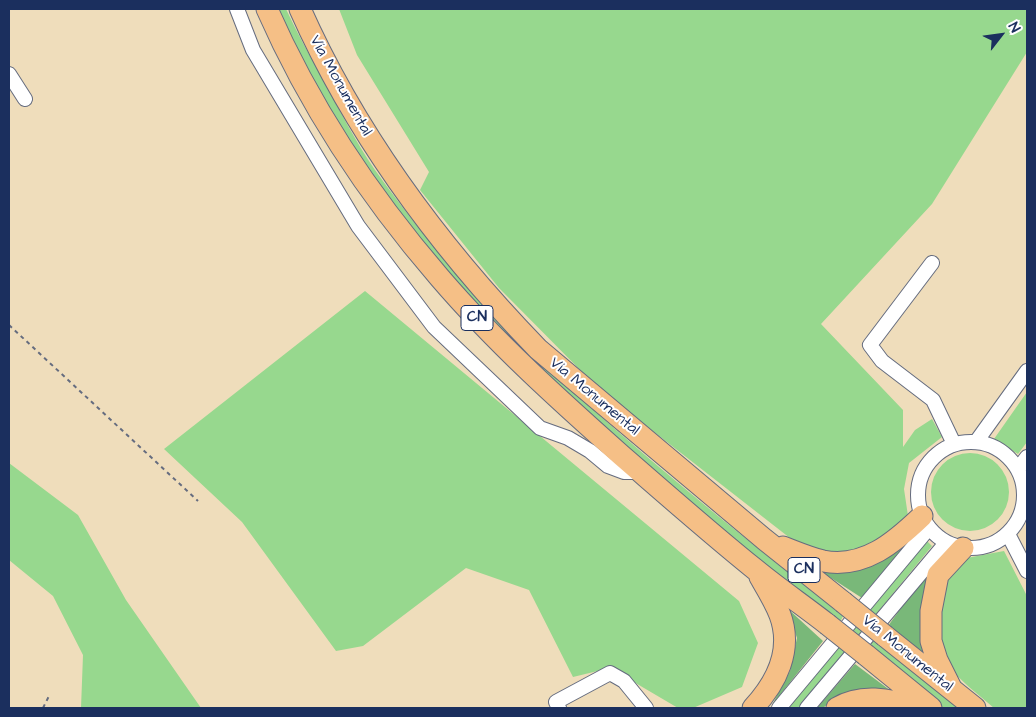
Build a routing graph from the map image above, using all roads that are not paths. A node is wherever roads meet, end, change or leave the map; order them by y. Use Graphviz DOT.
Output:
graph roads {
  1 [pos="237,9"];
  2 [pos="267,9"];
  3 [pos="300,9"];
  4 [pos="9,74"];
  5 [pos="25,99"];
  6 [pos="932,263"];
  7 [pos="1027,371"];
  8 [pos="976,442"];
  9 [pos="954,444"];
  10 [pos="1027,457"];
  11 [pos="1018,470"];
  12 [pos="640,472"];
  13 [pos="925,522"];
  14 [pos="1008,534"];
  15 [pos="764,539"];
  16 [pos="954,545"];
  17 [pos="756,570"];
  18 [pos="1027,571"];
  19 [pos="951,688"];
  20 [pos="560,708"];
  21 [pos="646,708"];
  22 [pos="753,708"];
  23 [pos="779,708"];
  24 [pos="807,708"];
  25 [pos="837,708"];
  26 [pos="913,708"];
  27 [pos="931,708"];
  28 [pos="975,708"];
  1 -- 12 [label="street"];
  2 -- 12 [label="highway, Vía Monumental / CN"];
  3 -- 15 [label="highway, Vía Monumental / CN"];
  4 -- 5 [label="street"];
  6 -- 9 [label="street"];
  7 -- 8 [label="street"];
  8 -- 9 [label="street"];
  8 -- 11 [label="street"];
  9 -- 13 [label="street"];
  10 -- 11 [label="street"];
  11 -- 14 [label="street"];
  12 -- 17 [label="highway, Vía Monumental / CN"];
  13 -- 15 [label="highway"];
  13 -- 16 [label="street"];
  13 -- 23 [label="street"];
  14 -- 16 [label="street"];
  14 -- 18 [label="street"];
  15 -- 19 [label="highway, Vía Monumental / CN, bridge"];
  16 -- 19 [label="highway"];
  16 -- 24 [label="street"];
  17 -- 22 [label="highway"];
  17 -- 27 [label="highway, Vía Monumental / CN, bridge"];
  19 -- 28 [label="highway, Vía Monumental / CN"];
  20 -- 21 [label="street"];
  25 -- 26 [label="highway"];
}
